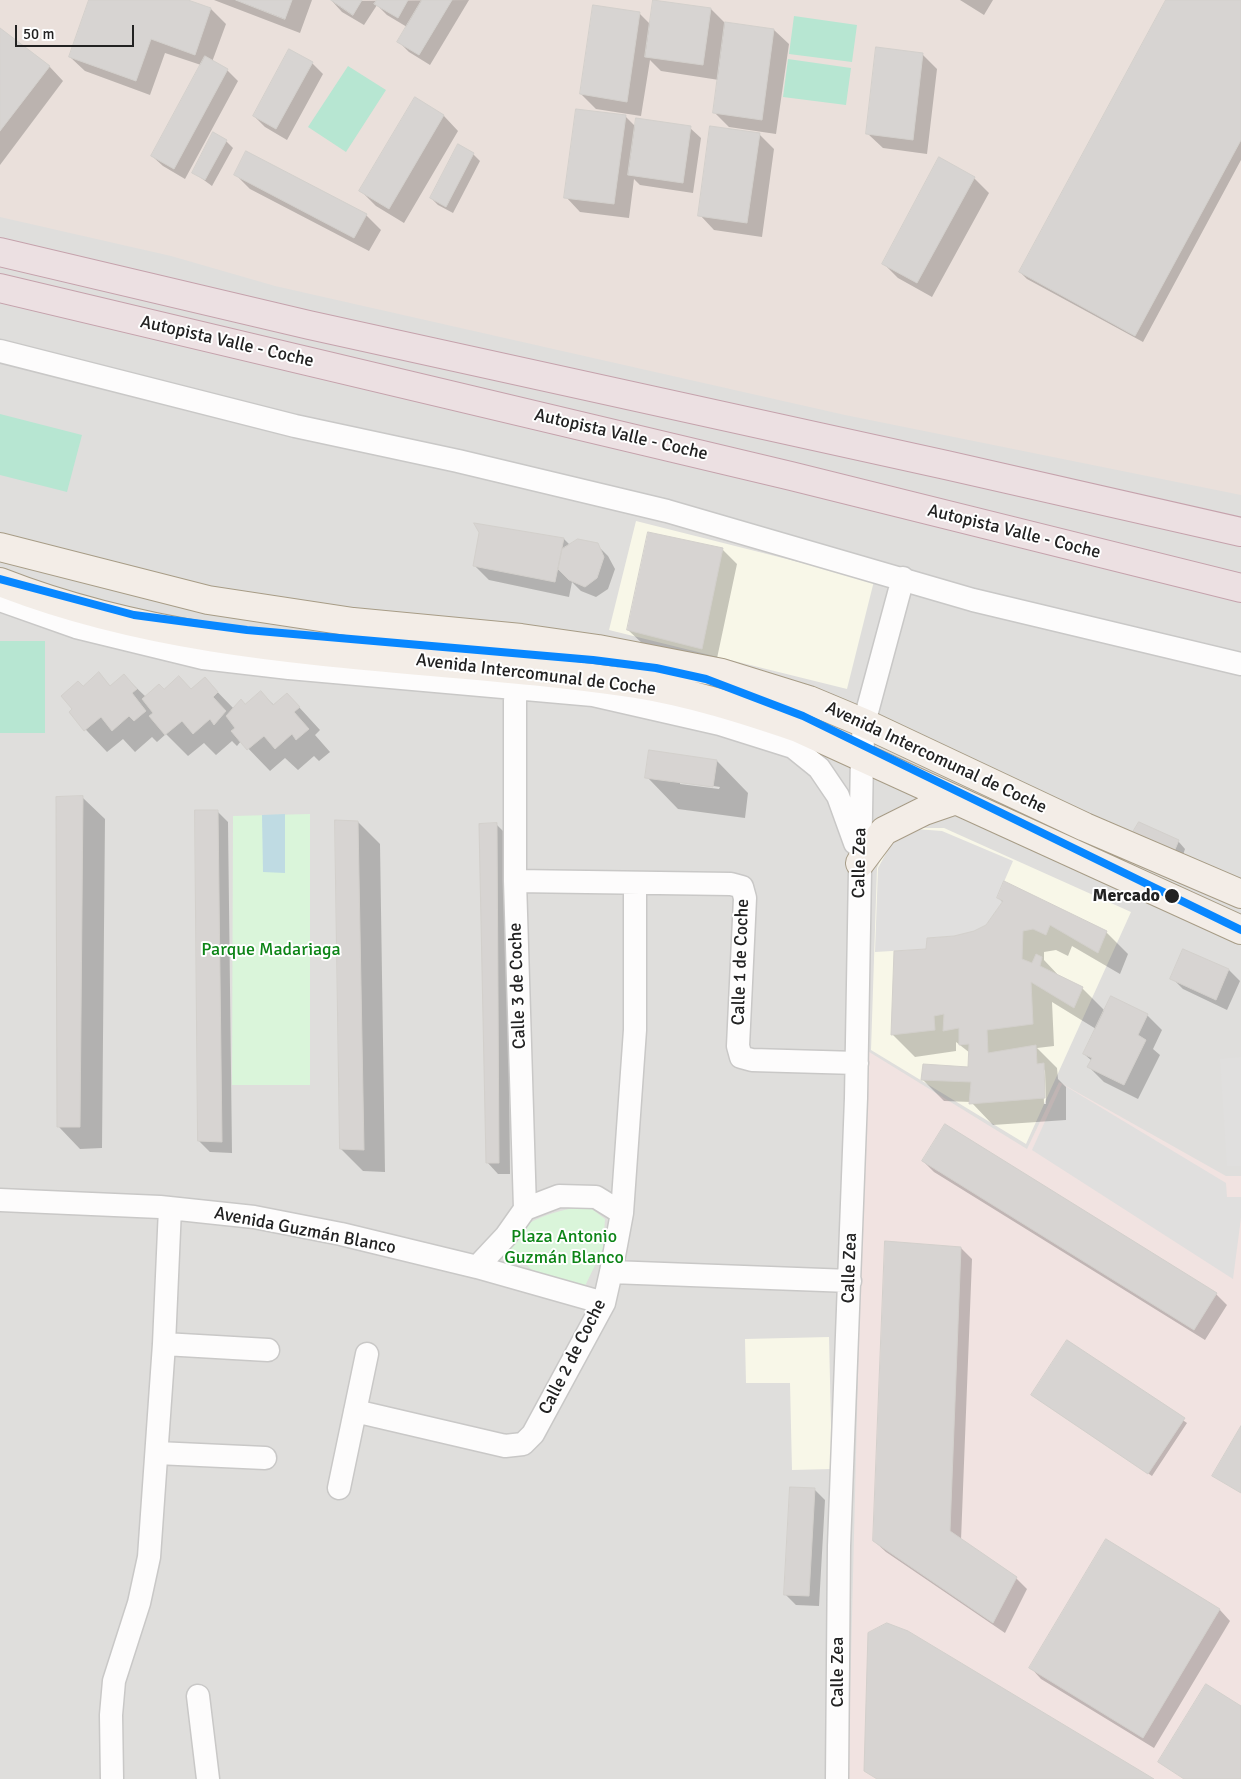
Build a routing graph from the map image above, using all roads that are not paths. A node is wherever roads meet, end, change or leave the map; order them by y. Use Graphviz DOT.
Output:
graph roads {
  1 [pos="0,252"];
  2 [pos="0,288"];
  3 [pos="0,351"];
  4 [pos="1241,532"];
  5 [pos="0,547"];
  6 [pos="903,578"];
  7 [pos="0,582"];
  8 [pos="1241,588"];
  9 [pos="0,600"];
  10 [pos="521,638"];
  11 [pos="1241,664"];
  12 [pos="517,679"];
  13 [pos="594,687"];
  14 [pos="864,723"];
  15 [pos="793,747"];
  16 [pos="862,756"];
  17 [pos="956,800"];
  18 [pos="860,863"];
  19 [pos="515,881"];
  20 [pos="635,883"];
  21 [pos="1241,894"];
  22 [pos="1241,930"];
  23 [pos="857,1062"];
  24 [pos="0,1200"];
  25 [pos="170,1208"];
  26 [pos="525,1209"];
  27 [pos="622,1213"];
  28 [pos="477,1267"];
  29 [pos="612,1272"];
  30 [pos="850,1281"];
  31 [pos="604,1303"];
  32 [pos="164,1344"];
  33 [pos="268,1350"];
  34 [pos="367,1354"];
  35 [pos="355,1412"];
  36 [pos="157,1453"];
  37 [pos="265,1458"];
  38 [pos="339,1488"];
  39 [pos="198,1696"];
  40 [pos="114,1778"];
  41 [pos="208,1779"];
  42 [pos="837,1779"];
  1 -- 4 [label="highway, Autopista Valle - Coche"];
  2 -- 8 [label="highway, Autopista Valle - Coche"];
  3 -- 6 [label="street"];
  5 -- 10 [label="main road, Avenida Intercomunal de Coche"];
  6 -- 11 [label="street"];
  6 -- 14 [label="street"];
  7 -- 12 [label="main road, Avenida Intercomunal de Coche"];
  9 -- 12 [label="street, Avenida Intercomunal de Coche"];
  10 -- 12 [label="street, Calle 3 de Coche"];
  10 -- 14 [label="main road, Avenida Intercomunal de Coche"];
  12 -- 13 [label="main road, Avenida Intercomunal de Coche"];
  12 -- 13 [label="main road"];
  12 -- 19 [label="street, Calle 3 de Coche"];
  13 -- 15 [label="street, Avenida Intercomunal de Coche"];
  13 -- 16 [label="main road, Avenida Intercomunal de Coche"];
  14 -- 16 [label="street, Calle Zea"];
  14 -- 21 [label="main road, Avenida Intercomunal de Coche"];
  15 -- 16 [label="main road"];
  15 -- 18 [label="street"];
  16 -- 17 [label="main road, Avenida Intercomunal de Coche"];
  16 -- 18 [label="street, Calle Zea"];
  17 -- 18 [label="main road"];
  17 -- 22 [label="main road, Avenida Intercomunal de Coche"];
  18 -- 23 [label="street, Calle Zea"];
  19 -- 20 [label="street, Calle 1 de Coche"];
  19 -- 26 [label="street, Calle 3 de Coche"];
  20 -- 23 [label="street, Calle 1 de Coche"];
  20 -- 27 [label="street, Calle 2 de Coche"];
  23 -- 30 [label="street, Calle Zea"];
  24 -- 25 [label="street, Avenida Guzmán Blanco"];
  25 -- 28 [label="street, Avenida Guzmán Blanco"];
  25 -- 32 [label="street"];
  26 -- 27 [label="street"];
  26 -- 28 [label="street"];
  27 -- 29 [label="street, Calle 2 de Coche"];
  28 -- 31 [label="street, Avenida Guzmán Blanco"];
  29 -- 30 [label="street"];
  29 -- 31 [label="street, Calle 2 de Coche"];
  30 -- 42 [label="street, Calle Zea"];
  31 -- 35 [label="street, Calle 2 de Coche"];
  32 -- 33 [label="street"];
  32 -- 36 [label="street"];
  34 -- 35 [label="street"];
  35 -- 38 [label="street"];
  36 -- 37 [label="street"];
  36 -- 40 [label="street"];
  39 -- 41 [label="street"];
}
